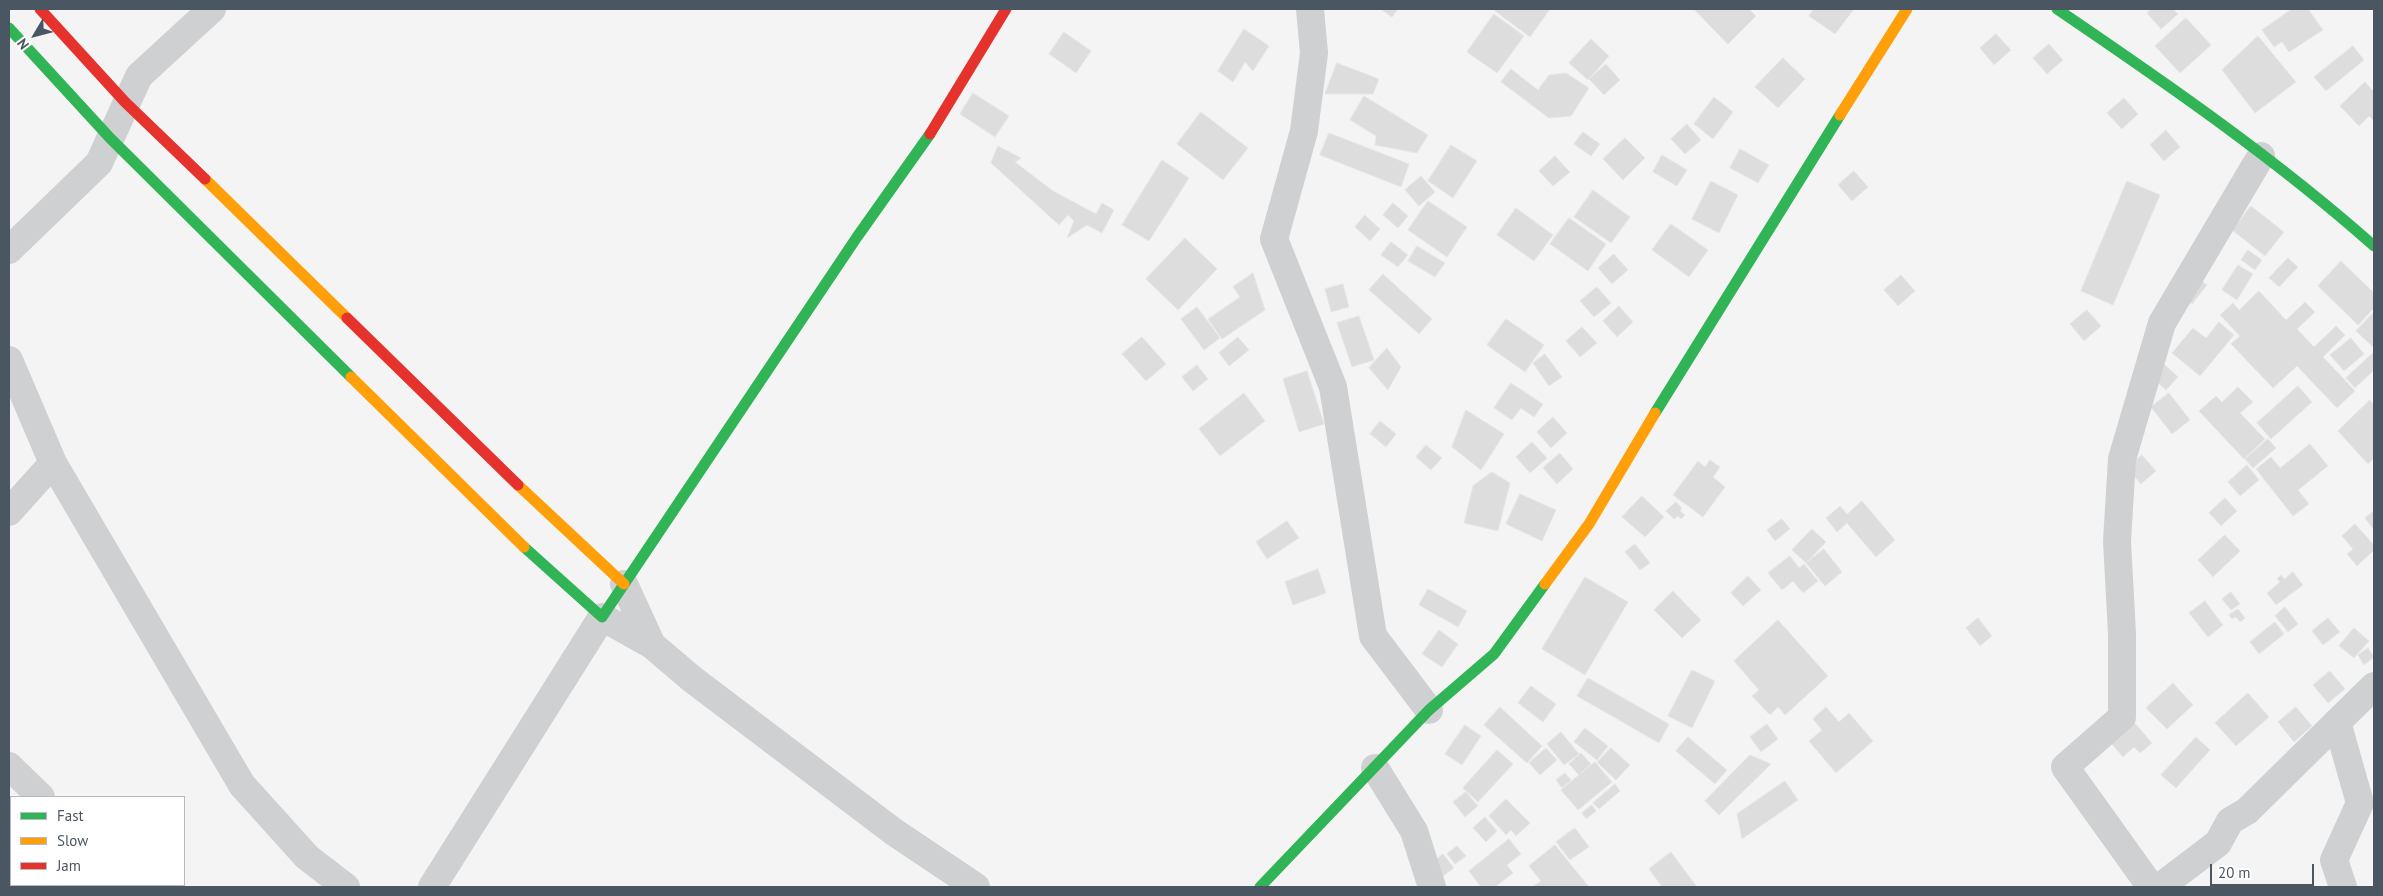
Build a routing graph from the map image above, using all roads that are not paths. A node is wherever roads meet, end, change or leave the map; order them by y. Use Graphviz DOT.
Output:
graph roads {
  1 [pos="40,9"];
  2 [pos="212,9"];
  3 [pos="1006,9"];
  4 [pos="1310,9"];
  5 [pos="1906,9"];
  6 [pos="2057,9"];
  7 [pos="9,28"];
  8 [pos="125,102"];
  9 [pos="110,138"];
  10 [pos="2261,156"];
  11 [pos="2374,246"];
  12 [pos="9,250"];
  13 [pos="9,360"];
  14 [pos="53,463"];
  15 [pos="9,512"];
  16 [pos="624,584"];
  17 [pos="602,617"];
  18 [pos="652,644"];
  19 [pos="2374,686"];
  20 [pos="1429,710"];
  21 [pos="2337,722"];
  22 [pos="9,766"];
  23 [pos="1375,768"];
  24 [pos="35,795"];
  25 [pos="132,886"];
  26 [pos="102,887"];
  27 [pos="346,887"];
  28 [pos="432,887"];
  29 [pos="976,887"];
  30 [pos="1260,887"];
  31 [pos="1432,887"];
  32 [pos="2151,887"];
  33 [pos="2160,887"];
  34 [pos="2344,887"];
  1 -- 8 [label="street"];
  2 -- 8 [label="street"];
  3 -- 16 [label="street"];
  4 -- 20 [label="street"];
  5 -- 20 [label="street"];
  6 -- 10 [label="street"];
  7 -- 9 [label="street"];
  8 -- 9 [label="street"];
  8 -- 16 [label="street"];
  9 -- 12 [label="street"];
  9 -- 17 [label="street"];
  10 -- 11 [label="street"];
  10 -- 32 [label="street"];
  13 -- 14 [label="street"];
  14 -- 15 [label="street"];
  14 -- 27 [label="street"];
  16 -- 17 [label="street"];
  16 -- 18 [label="street"];
  17 -- 18 [label="street"];
  17 -- 28 [label="street"];
  18 -- 29 [label="street"];
  19 -- 21 [label="street"];
  20 -- 23 [label="street"];
  21 -- 33 [label="street"];
  21 -- 34 [label="street"];
  22 -- 24 [label="street"];
  23 -- 30 [label="street"];
  23 -- 31 [label="street"];
  25 -- 26 [label="street"];
}
